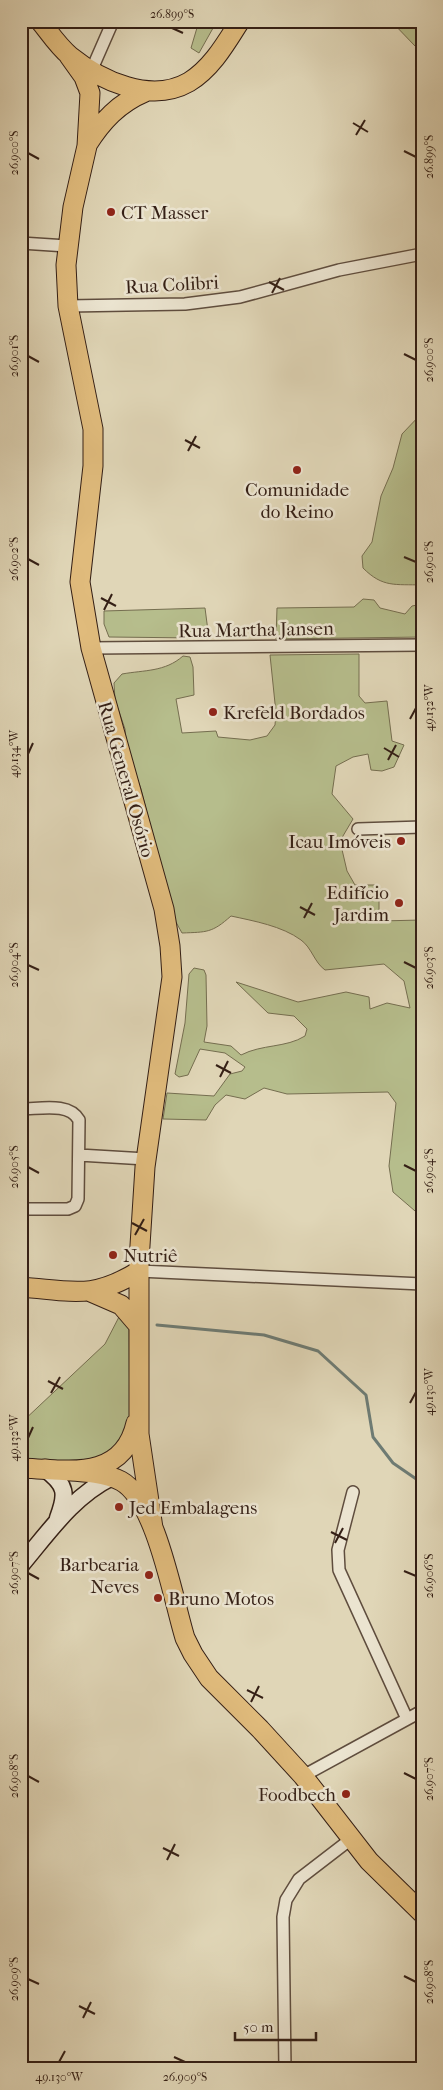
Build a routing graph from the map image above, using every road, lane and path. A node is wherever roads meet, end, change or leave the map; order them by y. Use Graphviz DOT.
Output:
graph roads {
  1 [pos="40,21"];
  2 [pos="113,21"];
  3 [pos="240,21"];
  4 [pos="70,56"];
  5 [pos="92,69"];
  6 [pos="145,92"];
  7 [pos="87,146"];
  8 [pos="21,243"];
  9 [pos="67,246"];
  10 [pos="422,254"];
  11 [pos="68,306"];
  12 [pos="422,645"];
  13 [pos="91,648"];
  14 [pos="422,828"];
  15 [pos="358,829"];
  16 [pos="21,1109"];
  17 [pos="79,1155"];
  18 [pos="146,1160"];
  19 [pos="21,1209"];
  20 [pos="139,1271"];
  21 [pos="422,1284"];
  22 [pos="21,1287"];
  23 [pos="91,1292"];
  24 [pos="139,1326"];
  25 [pos="138,1415"];
  26 [pos="139,1434"];
  27 [pos="21,1468"];
  28 [pos="45,1469"];
  29 [pos="112,1477"];
  30 [pos="353,1492"];
  31 [pos="57,1520"];
  32 [pos="153,1528"];
  33 [pos="21,1565"];
  34 [pos="422,1711"];
  35 [pos="407,1719"];
  36 [pos="303,1776"];
  37 [pos="352,1840"];
  38 [pos="422,1913"];
  39 [pos="284,2069"];
  1 -- 4 [label="main road"];
  2 -- 5 [label="street"];
  3 -- 6 [label="main road"];
  4 -- 5 [label="main road"];
  4 -- 7 [label="main road, Rua General Osório"];
  5 -- 6 [label="main road"];
  6 -- 7 [label="main road, Rua General Osório"];
  7 -- 9 [label="main road, Rua General Osório"];
  8 -- 9 [label="street"];
  9 -- 11 [label="main road, Rua General Osório"];
  10 -- 11 [label="street, Rua Colibri"];
  11 -- 13 [label="main road, Rua General Osório"];
  12 -- 13 [label="street, Rua Martha Jansen"];
  13 -- 18 [label="main road, Rua General Osório"];
  14 -- 15 [label="street"];
  16 -- 17 [label="street"];
  17 -- 18 [label="street"];
  17 -- 19 [label="street"];
  18 -- 20 [label="main road, Rua General Osório"];
  20 -- 21 [label="street"];
  20 -- 23 [label="main road"];
  20 -- 24 [label="main road, Rua General Osório"];
  22 -- 23 [label="main road"];
  23 -- 24 [label="main road"];
  24 -- 25 [label="main road, Rua General Osório"];
  25 -- 26 [label="main road, Rua General Osório"];
  25 -- 28 [label="main road, Rua General Osório"];
  26 -- 29 [label="main road"];
  26 -- 32 [label="main road, Rua General Osório"];
  27 -- 28 [label="main road"];
  28 -- 29 [label="main road, Rua General Osório"];
  28 -- 31 [label="main road"];
  29 -- 31 [label="main road"];
  29 -- 32 [label="main road, Rua General Osório"];
  30 -- 35 [label="street"];
  31 -- 33 [label="main road"];
  32 -- 36 [label="main road, Rua General Osório"];
  34 -- 35 [label="street"];
  35 -- 36 [label="street"];
  36 -- 37 [label="main road, Rua General Osório"];
  37 -- 38 [label="main road, Rua General Osório"];
  37 -- 39 [label="street"];
}
